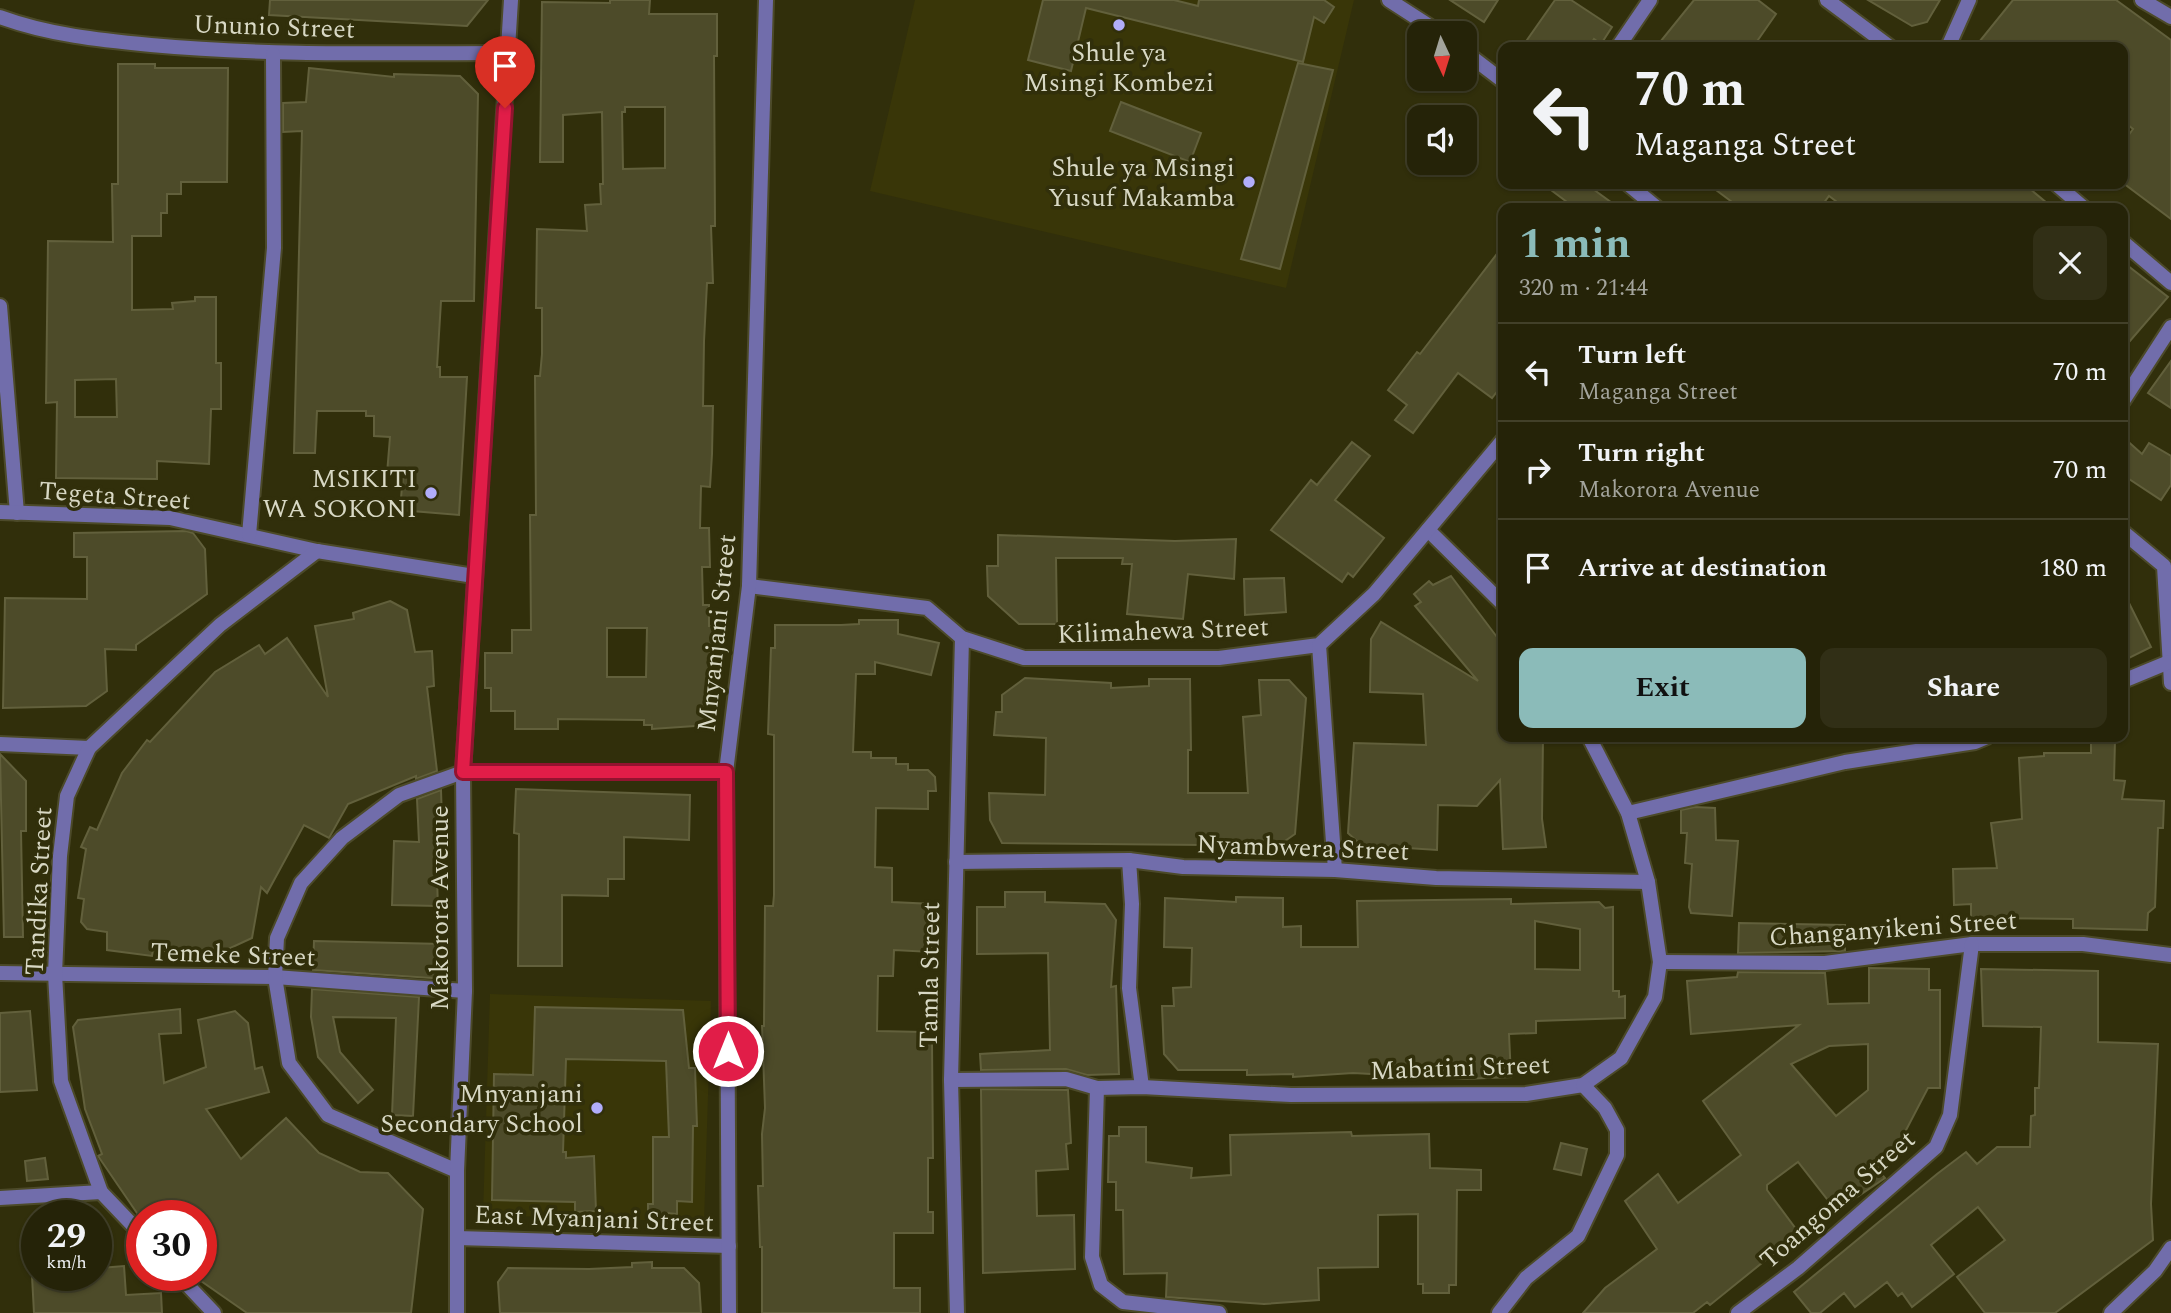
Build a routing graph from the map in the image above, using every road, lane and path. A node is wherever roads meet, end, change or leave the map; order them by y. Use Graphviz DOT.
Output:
graph roads {
  1 [pos="511,0"];
  2 [pos="766,0"];
  3 [pos="1389,0"];
  4 [pos="1650,0"];
  5 [pos="1827,0"];
  6 [pos="1969,0"];
  7 [pos="2143,0"];
  8 [pos="1406,4"];
  9 [pos="0,17"];
  10 [pos="2171,17"];
  11 [pos="1426,21"];
  12 [pos="1622,42"];
  13 [pos="1883,42"];
  14 [pos="1950,42"];
  15 [pos="508,53"];
  16 [pos="273,54"];
  17 [pos="1477,61"];
  18 [pos="1498,77"];
  19 [pos="1634,189"];
  20 [pos="2062,189"];
  21 [pos="1651,203"];
  22 [pos="2078,203"];
  23 [pos="2128,246"];
  24 [pos="2171,284"];
  25 [pos="0,306"];
  26 [pos="2171,327"];
  27 [pos="2128,393"];
  28 [pos="1498,446"];
  29 [pos="0,512"];
  30 [pos="17,513"];
  31 [pos="1428,530"];
  32 [pos="249,535"];
  33 [pos="2128,536"];
  34 [pos="317,551"];
  35 [pos="2167,564"];
  36 [pos="474,576"];
  37 [pos="749,586"];
  38 [pos="1498,599"];
  39 [pos="962,638"];
  40 [pos="1319,645"];
  41 [pos="2169,662"];
  42 [pos="2128,679"];
  43 [pos="2171,682"];
  44 [pos="1592,742"];
  45 [pos="1975,742"];
  46 [pos="0,744"];
  47 [pos="89,748"];
  48 [pos="463,772"];
  49 [pos="726,772"];
  50 [pos="1629,814"];
  51 [pos="1129,860"];
  52 [pos="956,862"];
  53 [pos="1335,870"];
  54 [pos="1648,882"];
  55 [pos="1972,944"];
  56 [pos="2171,955"];
  57 [pos="1660,962"];
  58 [pos="0,973"];
  59 [pos="55,974"];
  60 [pos="275,977"];
  61 [pos="465,991"];
  62 [pos="951,1080"];
  63 [pos="1583,1085"];
  64 [pos="1142,1087"];
  65 [pos="1097,1088"];
  66 [pos="457,1171"];
  67 [pos="101,1192"];
  68 [pos="0,1199"];
  69 [pos="126,1218"];
  70 [pos="457,1238"];
  71 [pos="729,1246"];
  72 [pos="2171,1248"];
  73 [pos="193,1291"];
  74 [pos="214,1313"];
  75 [pos="457,1313"];
  76 [pos="729,1313"];
  77 [pos="957,1313"];
  78 [pos="1219,1313"];
  79 [pos="1499,1313"];
  80 [pos="1738,1313"];
  81 [pos="2110,1313"];
  1 -- 15 [label="street, Makorora Avenue"];
  2 -- 37 [label="street, Mnyanjani Street"];
  3 -- 8 [label="street"];
  4 -- 12 [label="street"];
  5 -- 13 [label="street"];
  6 -- 14 [label="street"];
  7 -- 10 [label="street"];
  8 -- 11 [label="street"];
  9 -- 16 [label="street, Ununio Street"];
  15 -- 16 [label="street, Ununio Street"];
  15 -- 36 [label="street, Makorora Avenue"];
  16 -- 32 [label="street"];
  17 -- 18 [label="street"];
  19 -- 21 [label="street"];
  20 -- 22 [label="street"];
  23 -- 24 [label="street"];
  25 -- 30 [label="street"];
  26 -- 27 [label="street"];
  28 -- 31 [label="street"];
  29 -- 30 [label="street, Tegeta Street"];
  30 -- 32 [label="street, Tegeta Street"];
  31 -- 38 [label="street"];
  31 -- 40 [label="street"];
  32 -- 34 [label="street, Tegeta Street"];
  33 -- 35 [label="street"];
  34 -- 36 [label="street, Tegeta Street"];
  34 -- 47 [label="street, Tandika Street"];
  35 -- 41 [label="street"];
  36 -- 48 [label="street, Makorora Avenue"];
  37 -- 39 [label="street, Kilimahewa Street"];
  37 -- 49 [label="street, Mnyanjani Street"];
  39 -- 40 [label="street, Kilimahewa Street"];
  39 -- 52 [label="street, Tamla Street"];
  40 -- 53 [label="street"];
  41 -- 42 [label="street"];
  41 -- 43 [label="street"];
  44 -- 50 [label="street, Mabatini Street"];
  45 -- 50 [label="street"];
  46 -- 47 [label="street"];
  47 -- 59 [label="street, Tandika Street"];
  48 -- 49 [label="street"];
  48 -- 60 [label="street"];
  48 -- 61 [label="street, Makorora Avenue"];
  49 -- 71 [label="street, Mnyanjani Street"];
  50 -- 54 [label="street, Mabatini Street"];
  51 -- 52 [label="street, Nyambwera Street"];
  51 -- 53 [label="street, Nyambwera Street"];
  51 -- 64 [label="street"];
  52 -- 62 [label="street, Tamla Street"];
  53 -- 54 [label="street, Nyambwera Street"];
  54 -- 57 [label="street, Mabatini Street"];
  55 -- 56 [label="street, Changanyikeni Street"];
  55 -- 57 [label="street, Changanyikeni Street"];
  55 -- 80 [label="street, Toangoma Street"];
  57 -- 63 [label="street, Mabatini Street"];
  58 -- 59 [label="street, Temeke Street"];
  59 -- 60 [label="street, Temeke Street"];
  59 -- 67 [label="street, Tandika Street"];
  60 -- 61 [label="street, Temeke Street"];
  60 -- 66 [label="street"];
  61 -- 66 [label="street, Makorora Avenue"];
  62 -- 65 [label="street, Mabatini Street"];
  62 -- 77 [label="street, Tamla Street"];
  63 -- 64 [label="street, Mabatini Street"];
  63 -- 79 [label="street"];
  64 -- 65 [label="street, Mabatini Street"];
  65 -- 78 [label="street"];
  66 -- 70 [label="street, Makorora Avenue"];
  67 -- 68 [label="street"];
  67 -- 69 [label="street, Tandika Street"];
  70 -- 71 [label="street, East Myanjani Street"];
  70 -- 75 [label="street, Makorora Avenue"];
  71 -- 76 [label="street, Mnyanjani Street"];
  72 -- 81 [label="street"];
  73 -- 74 [label="street"];
}
